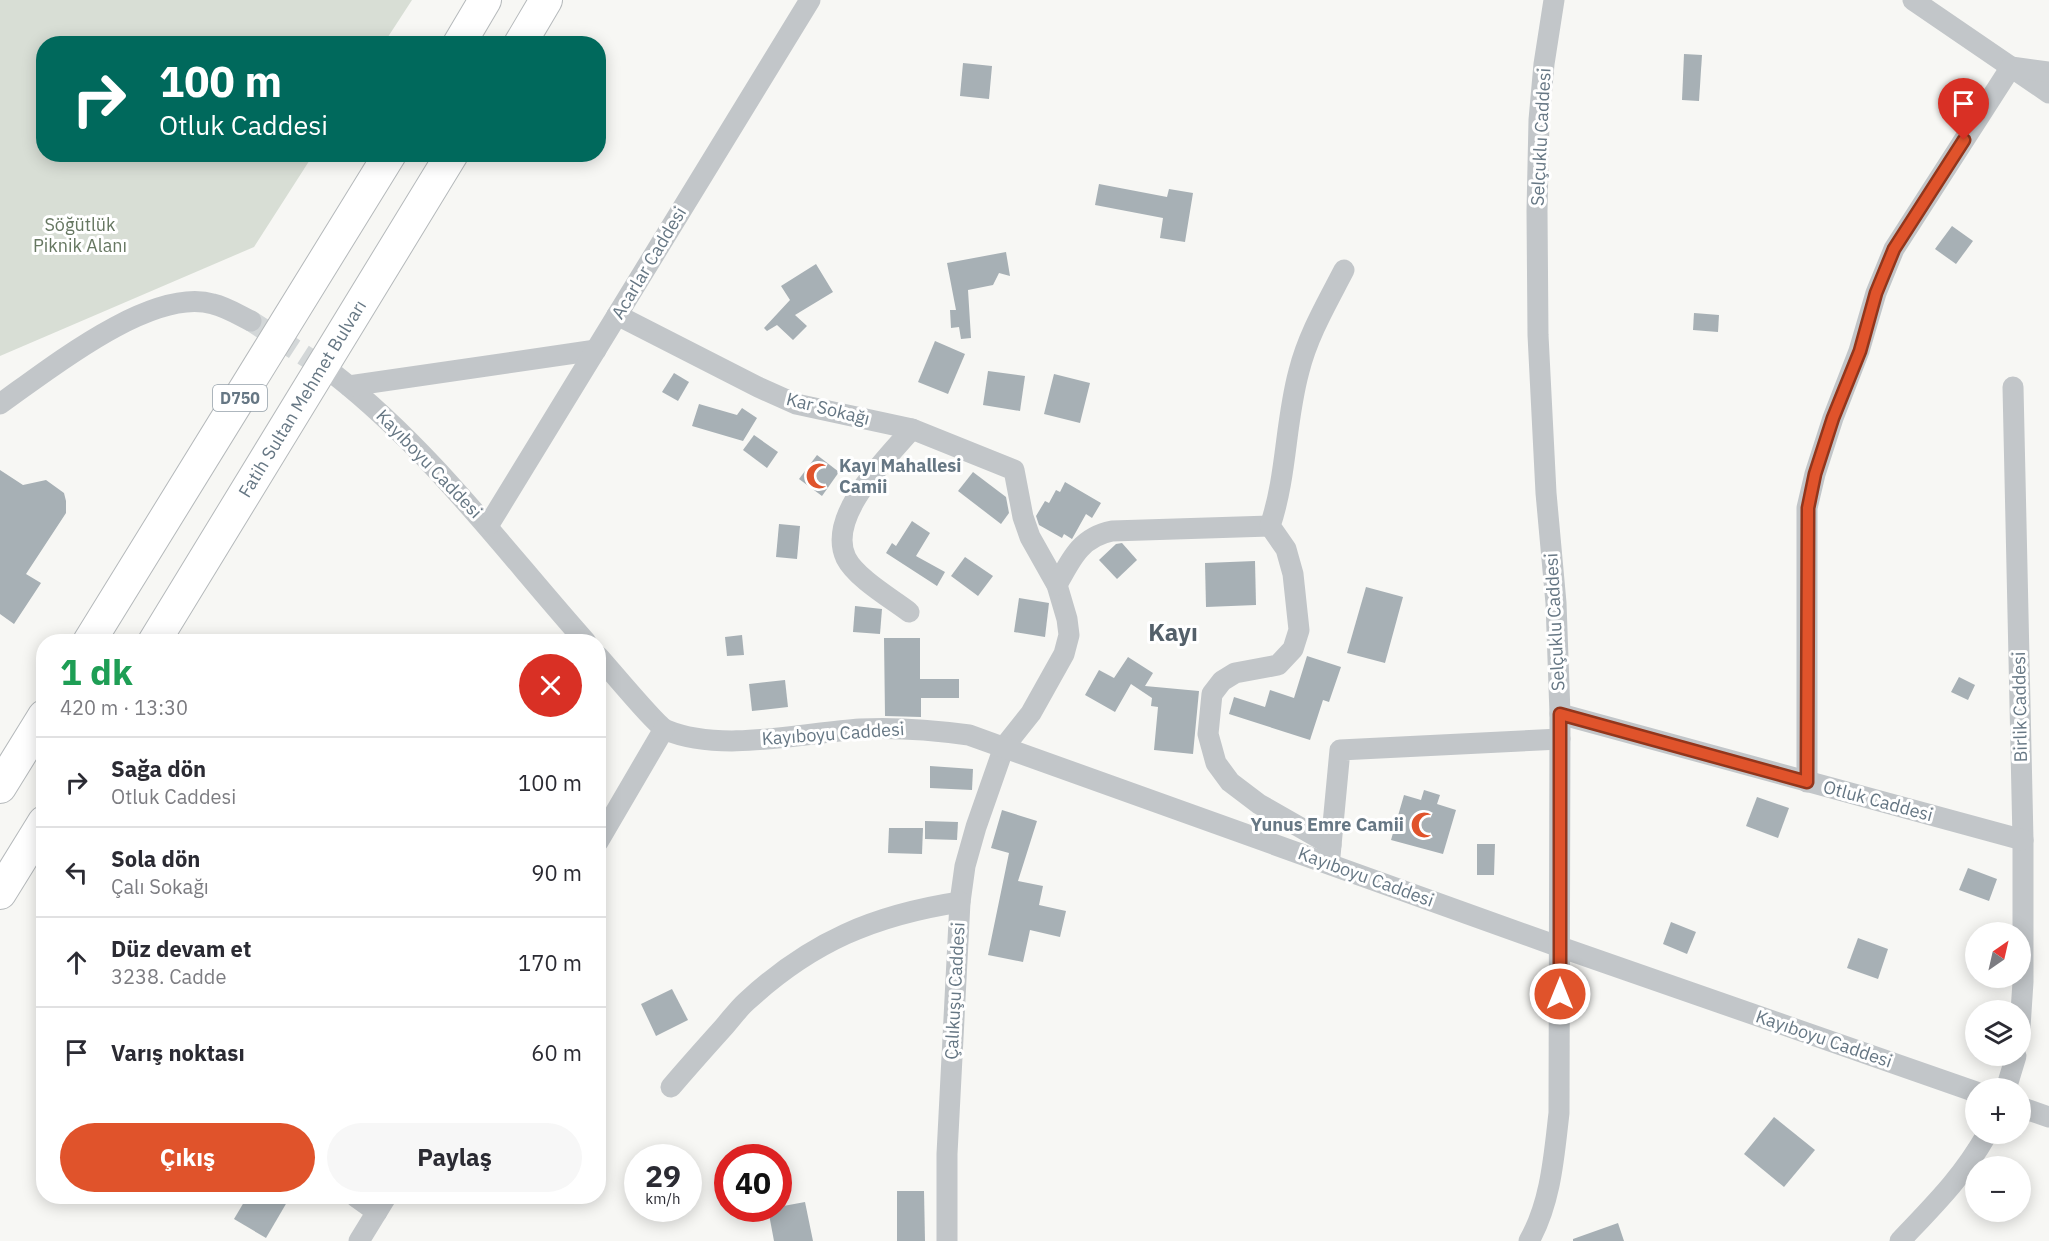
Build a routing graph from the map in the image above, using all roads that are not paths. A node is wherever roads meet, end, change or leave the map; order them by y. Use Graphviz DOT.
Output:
graph roads {
  1 [pos="485,0"];
  2 [pos="546,0"];
  3 [pos="810,0"];
  4 [pos="1554,0"];
  5 [pos="1913,0"];
  6 [pos="464,36"];
  7 [pos="525,36"];
  8 [pos="2011,67"];
  9 [pos="2049,72"];
  10 [pos="2049,93"];
  11 [pos="385,162"];
  12 [pos="447,162"];
  13 [pos="1344,270"];
  14 [pos="617,315"];
  15 [pos="251,321"];
  16 [pos="596,350"];
  17 [pos="2013,387"];
  18 [pos="0,403"];
  19 [pos="912,429"];
  20 [pos="1014,470"];
  21 [pos="488,526"];
  22 [pos="1270,526"];
  23 [pos="1057,585"];
  24 [pos="909,612"];
  25 [pos="94,634"];
  26 [pos="159,634"];
  27 [pos="579,634"];
  28 [pos="606,665"];
  29 [pos="1560,714"];
  30 [pos="36,729"];
  31 [pos="664,729"];
  32 [pos="1560,739"];
  33 [pos="1004,747"];
  34 [pos="1807,782"];
  35 [pos="0,787"];
  36 [pos="606,828"];
  37 [pos="36,835"];
  38 [pos="2023,840"];
  39 [pos="1330,854"];
  40 [pos="0,893"];
  41 [pos="960,902"];
  42 [pos="1560,947"];
  43 [pos="2022,1000"];
  44 [pos="671,1087"];
  45 [pos="1965,1088"];
  46 [pos="2031,1111"];
  47 [pos="2049,1117"];
  48 [pos="1981,1144"];
  49 [pos="381,1204"];
  50 [pos="359,1241"];
  51 [pos="947,1241"];
  52 [pos="1529,1241"];
  53 [pos="1900,1241"];
  1 -- 6 [label="highway"];
  2 -- 7 [label="highway"];
  3 -- 14 [label="street, Acarlar Caddesi"];
  4 -- 29 [label="street, Selçuklu Caddesi"];
  5 -- 8 [label="street"];
  8 -- 9 [label="street"];
  8 -- 10 [label="street"];
  8 -- 34 [label="street"];
  11 -- 25 [label="highway, D750"];
  12 -- 26 [label="highway, Fatih Sultan Mehmet Bulvarı / D750"];
  13 -- 22 [label="street"];
  14 -- 16 [label="street, Acarlar Caddesi"];
  14 -- 19 [label="street, Kar Sokağı"];
  15 -- 18 [label="street"];
  16 -- 21 [label="street, Acarlar Caddesi"];
  16 -- 21 [label="street, Kayıboyu Caddesi"];
  17 -- 38 [label="street, Birlik Caddesi"];
  19 -- 20 [label="street, Kar Sokağı"];
  19 -- 24 [label="street"];
  20 -- 23 [label="street, Çalıkuşu Caddesi"];
  21 -- 27 [label="street, Kayıboyu Caddesi"];
  22 -- 23 [label="street"];
  22 -- 39 [label="street"];
  23 -- 33 [label="street, Çalıkuşu Caddesi"];
  28 -- 31 [label="street"];
  29 -- 32 [label="street, Selçuklu Caddesi"];
  29 -- 34 [label="street, Otluk Caddesi"];
  30 -- 35 [label="highway"];
  31 -- 33 [label="street, Kayıboyu Caddesi"];
  31 -- 36 [label="street"];
  32 -- 39 [label="street"];
  32 -- 42 [label="street, Selçuklu Caddesi"];
  33 -- 39 [label="street, Kayıboyu Caddesi"];
  33 -- 41 [label="street, Çalıkuşu Caddesi"];
  34 -- 38 [label="street, Otluk Caddesi"];
  37 -- 40 [label="highway"];
  38 -- 43 [label="street, Birlik Caddesi"];
  39 -- 42 [label="street, Kayıboyu Caddesi"];
  41 -- 44 [label="street"];
  41 -- 51 [label="street, Çalıkuşu Caddesi"];
  42 -- 45 [label="street, Kayıboyu Caddesi"];
  42 -- 52 [label="street, Selçuklu Caddesi"];
  46 -- 47 [label="street"];
  48 -- 53 [label="street"];
  49 -- 50 [label="street"];
}
